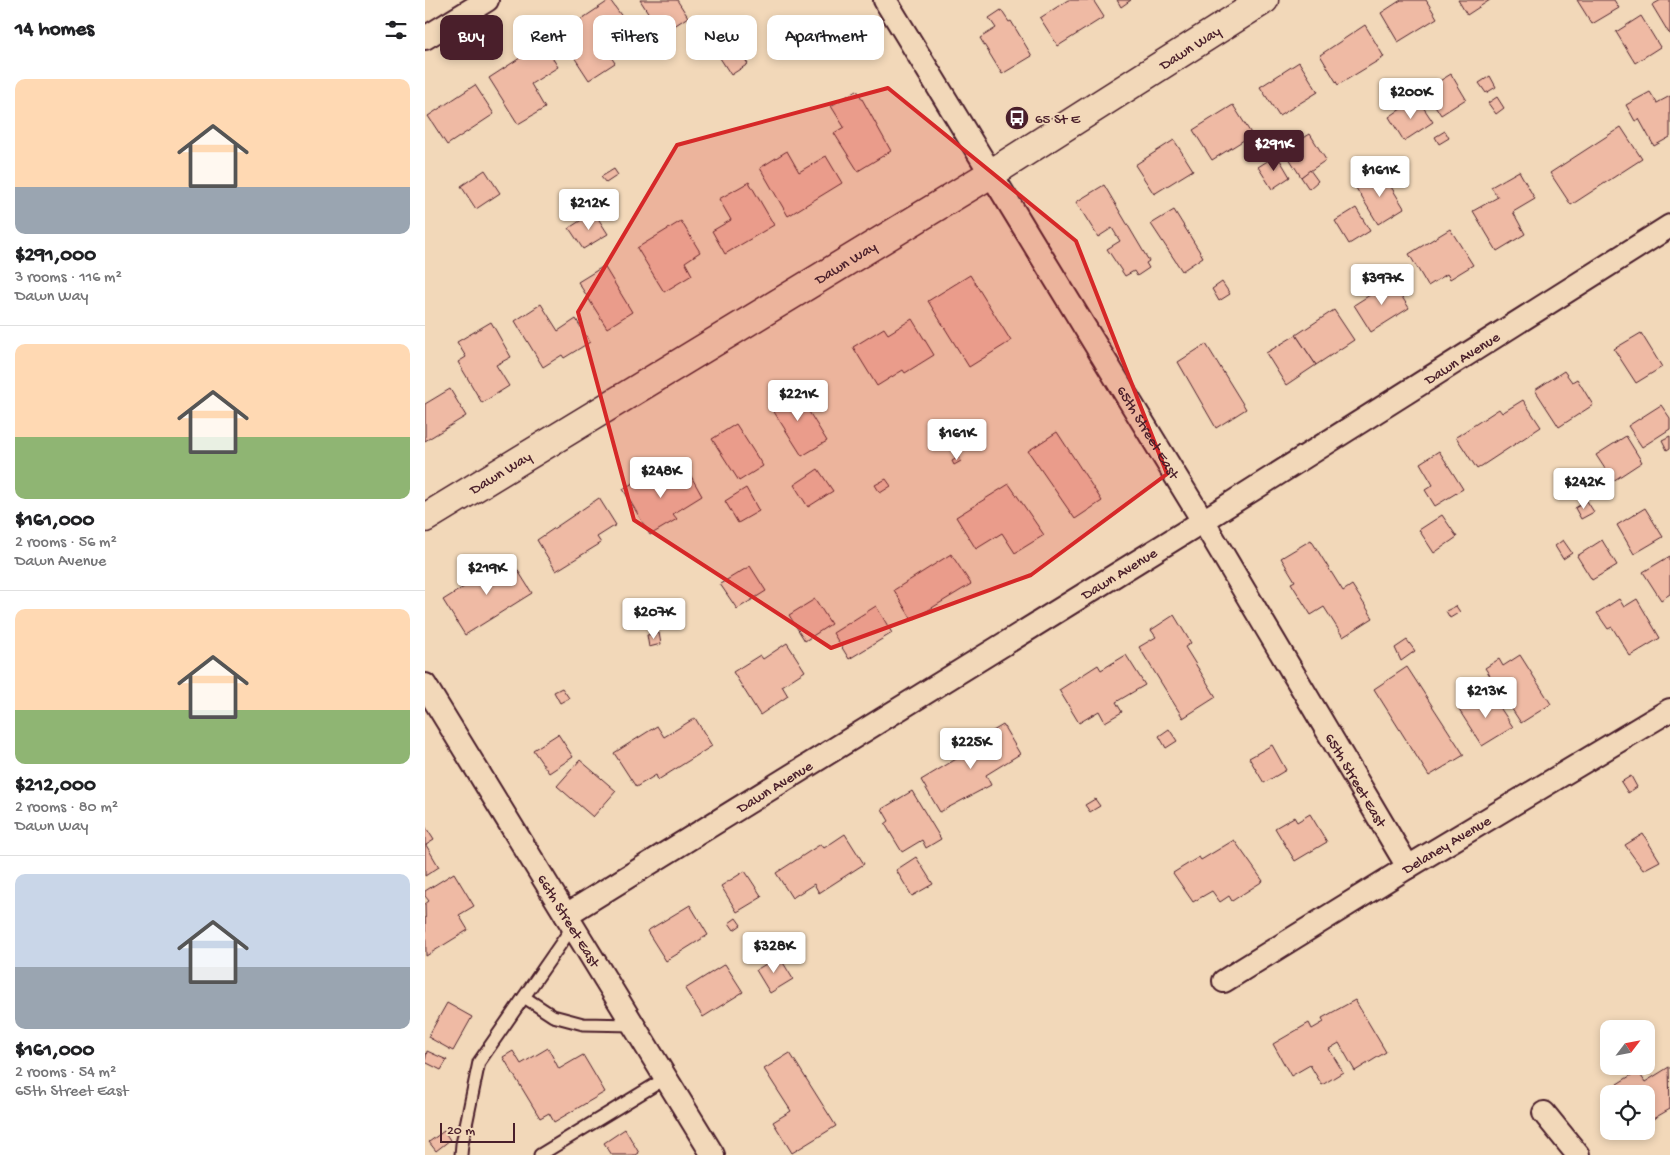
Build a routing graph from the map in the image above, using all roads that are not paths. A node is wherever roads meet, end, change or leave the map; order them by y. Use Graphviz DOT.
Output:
graph roads {
  1 [pos="487,0"];
  2 [pos="885,0"];
  3 [pos="1264,0"];
  4 [pos="425,38"];
  5 [pos="992,173"];
  6 [pos="1670,226"];
  7 [pos="425,518"];
  8 [pos="1203,520"];
  9 [pos="425,685"];
  10 [pos="1670,710"];
  11 [pos="1408,867"];
  12 [pos="569,920"];
  13 [pos="1224,981"];
  14 [pos="524,997"];
  15 [pos="634,1025"];
  16 [pos="666,1078"];
  17 [pos="1544,1113"];
  18 [pos="461,1155"];
  19 [pos="540,1155"];
  20 [pos="713,1155"];
  21 [pos="1578,1155"];
  1 -- 4 [label="street"];
  2 -- 5 [label="street, 65th Street East"];
  3 -- 5 [label="street, Dawn Way"];
  5 -- 7 [label="street, Dawn Way"];
  5 -- 8 [label="street, 65th Street East"];
  6 -- 8 [label="street, Dawn Avenue"];
  8 -- 11 [label="street, 65th Street East"];
  8 -- 12 [label="street, Dawn Avenue"];
  9 -- 12 [label="street, 66th Street East"];
  10 -- 11 [label="street, Delaney Avenue"];
  11 -- 13 [label="street, Delaney Avenue"];
  12 -- 14 [label="lane"];
  12 -- 15 [label="street, 66th Street East"];
  14 -- 15 [label="lane"];
  14 -- 18 [label="lane"];
  15 -- 16 [label="street, 66th Street East"];
  16 -- 19 [label="lane"];
  16 -- 20 [label="street, 66th Street East"];
  17 -- 21 [label="street"];
}
